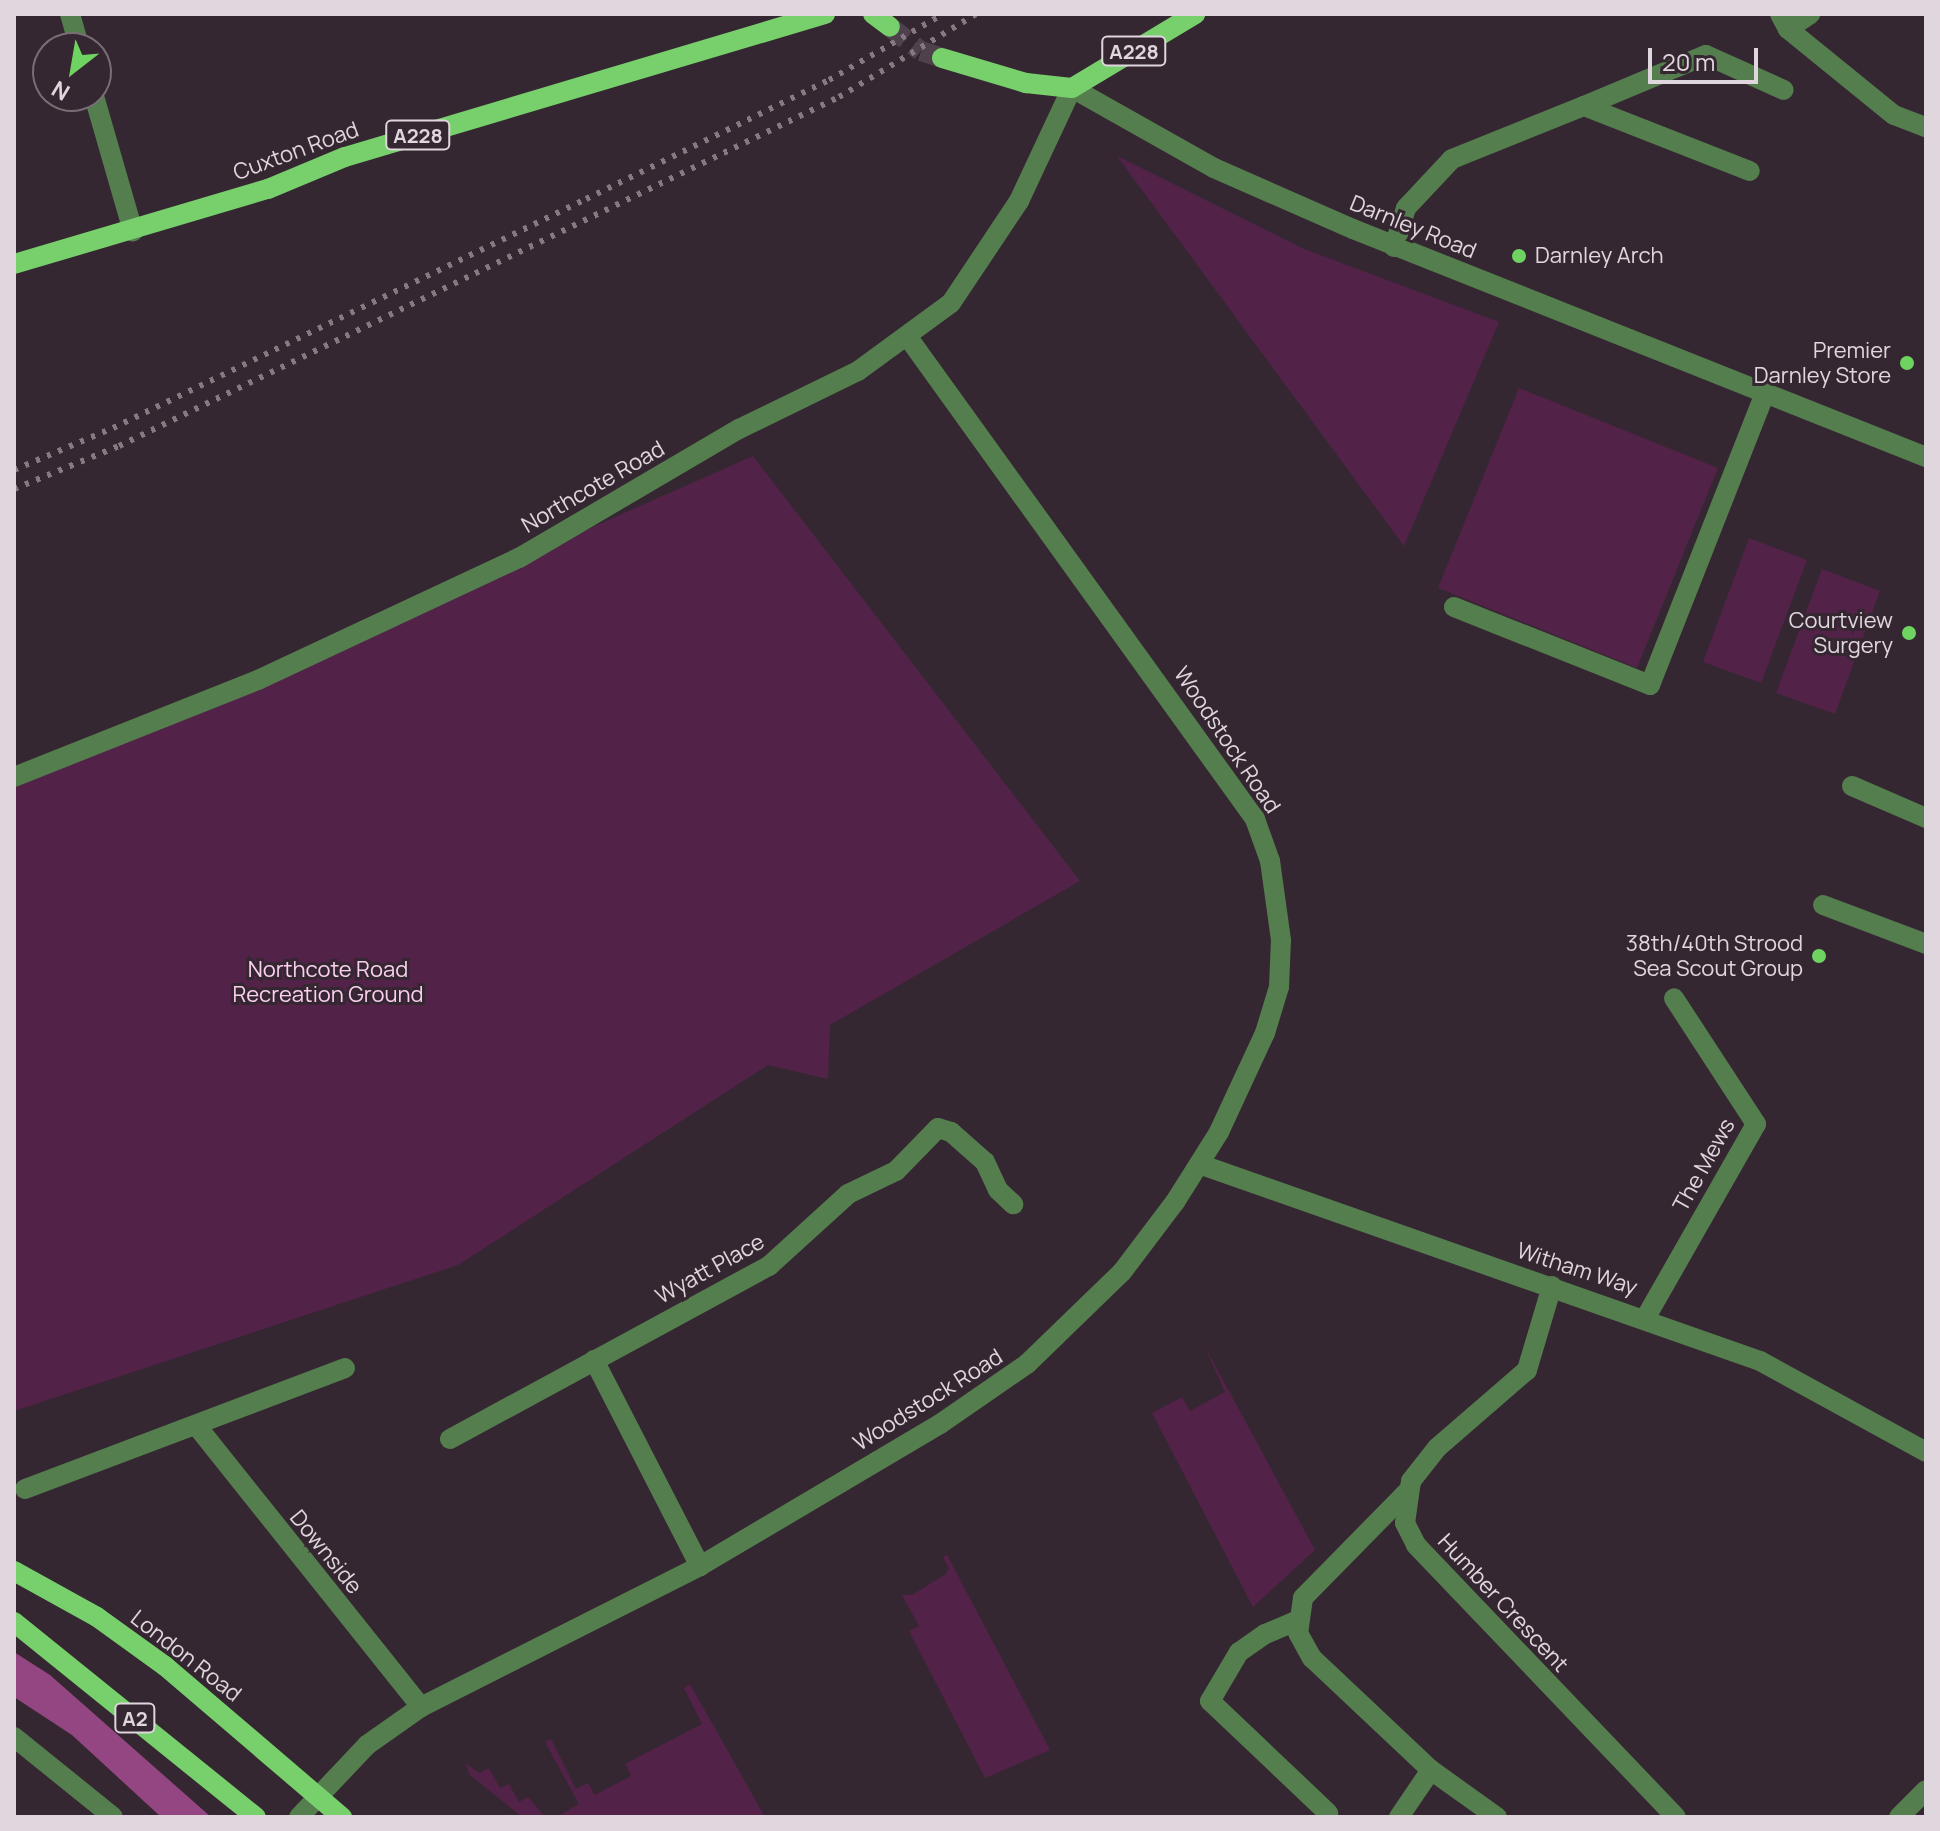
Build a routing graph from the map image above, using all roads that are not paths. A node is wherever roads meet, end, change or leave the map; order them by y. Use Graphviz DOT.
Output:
graph roads {
  1 [pos="825,14"];
  2 [pos="873,14"];
  3 [pos="1195,14"];
  4 [pos="1810,14"];
  5 [pos="1784,21"];
  6 [pos="890,27"];
  7 [pos="942,58"];
  8 [pos="1072,88"];
  9 [pos="1784,90"];
  10 [pos="1584,106"];
  11 [pos="99,112"];
  12 [pos="1926,127"];
  13 [pos="1750,171"];
  14 [pos="133,231"];
  15 [pos="1394,247"];
  16 [pos="14,264"];
  17 [pos="907,336"];
  18 [pos="1764,396"];
  19 [pos="1926,457"];
  20 [pos="1454,607"];
  21 [pos="14,777"];
  22 [pos="1852,786"];
  23 [pos="1926,818"];
  24 [pos="1823,905"];
  25 [pos="1926,944"];
  26 [pos="1674,998"];
  27 [pos="1199,1164"];
  28 [pos="1013,1204"];
  29 [pos="1552,1286"];
  30 [pos="1646,1317"];
  31 [pos="594,1360"];
  32 [pos="345,1368"];
  33 [pos="196,1425"];
  34 [pos="450,1439"];
  35 [pos="1926,1452"];
  36 [pos="25,1489"];
  37 [pos="1408,1491"];
  38 [pos="700,1566"];
  39 [pos="14,1571"];
  40 [pos="1296,1621"];
  41 [pos="14,1622"];
  42 [pos="421,1707"];
  43 [pos="14,1737"];
  44 [pos="1431,1770"];
  45 [pos="1926,1790"];
  46 [pos="318,1794"];
  47 [pos="1328,1813"];
  48 [pos="1904,1815"];
  49 [pos="113,1817"];
  50 [pos="256,1817"];
  51 [pos="299,1817"];
  52 [pos="325,1817"];
  53 [pos="342,1817"];
  54 [pos="1399,1817"];
  55 [pos="1497,1817"];
  56 [pos="1676,1817"];
  1 -- 14 [label="main road, Cuxton Road / A228"];
  2 -- 6 [label="main road"];
  3 -- 8 [label="main road, A228"];
  4 -- 5 [label="street"];
  5 -- 12 [label="street"];
  7 -- 8 [label="main road"];
  8 -- 15 [label="street, Darnley Road"];
  8 -- 17 [label="street, Northcote Road"];
  9 -- 10 [label="street"];
  10 -- 13 [label="street"];
  10 -- 15 [label="street"];
  11 -- 14 [label="street"];
  14 -- 16 [label="main road, Cuxton Road / A228"];
  15 -- 18 [label="street, Darnley Road"];
  17 -- 21 [label="street, Northcote Road"];
  17 -- 27 [label="street, Woodstock Road"];
  18 -- 19 [label="street, Darnley Road"];
  18 -- 20 [label="street"];
  22 -- 23 [label="street"];
  24 -- 25 [label="street"];
  26 -- 30 [label="street, The Mews"];
  27 -- 29 [label="street, Witham Way"];
  27 -- 38 [label="street, Woodstock Road"];
  28 -- 31 [label="street, Wyatt Place"];
  29 -- 30 [label="street, Witham Way"];
  29 -- 37 [label="street"];
  30 -- 35 [label="street, Witham Way"];
  31 -- 34 [label="street, Wyatt Place"];
  31 -- 38 [label="street"];
  32 -- 33 [label="street"];
  33 -- 36 [label="street"];
  33 -- 42 [label="street, Downside"];
  37 -- 40 [label="street"];
  37 -- 56 [label="street, Humber Crescent"];
  38 -- 42 [label="street, Woodstock Road"];
  39 -- 46 [label="main road, London Road"];
  40 -- 44 [label="street"];
  40 -- 47 [label="street"];
  41 -- 50 [label="main road, A2"];
  42 -- 46 [label="street, Woodstock Road"];
  43 -- 49 [label="street"];
  44 -- 54 [label="street"];
  44 -- 55 [label="street"];
  45 -- 48 [label="street"];
  46 -- 51 [label="street, Woodstock Road"];
  46 -- 52 [label="main road"];
  46 -- 53 [label="main road, London Road"];
}
